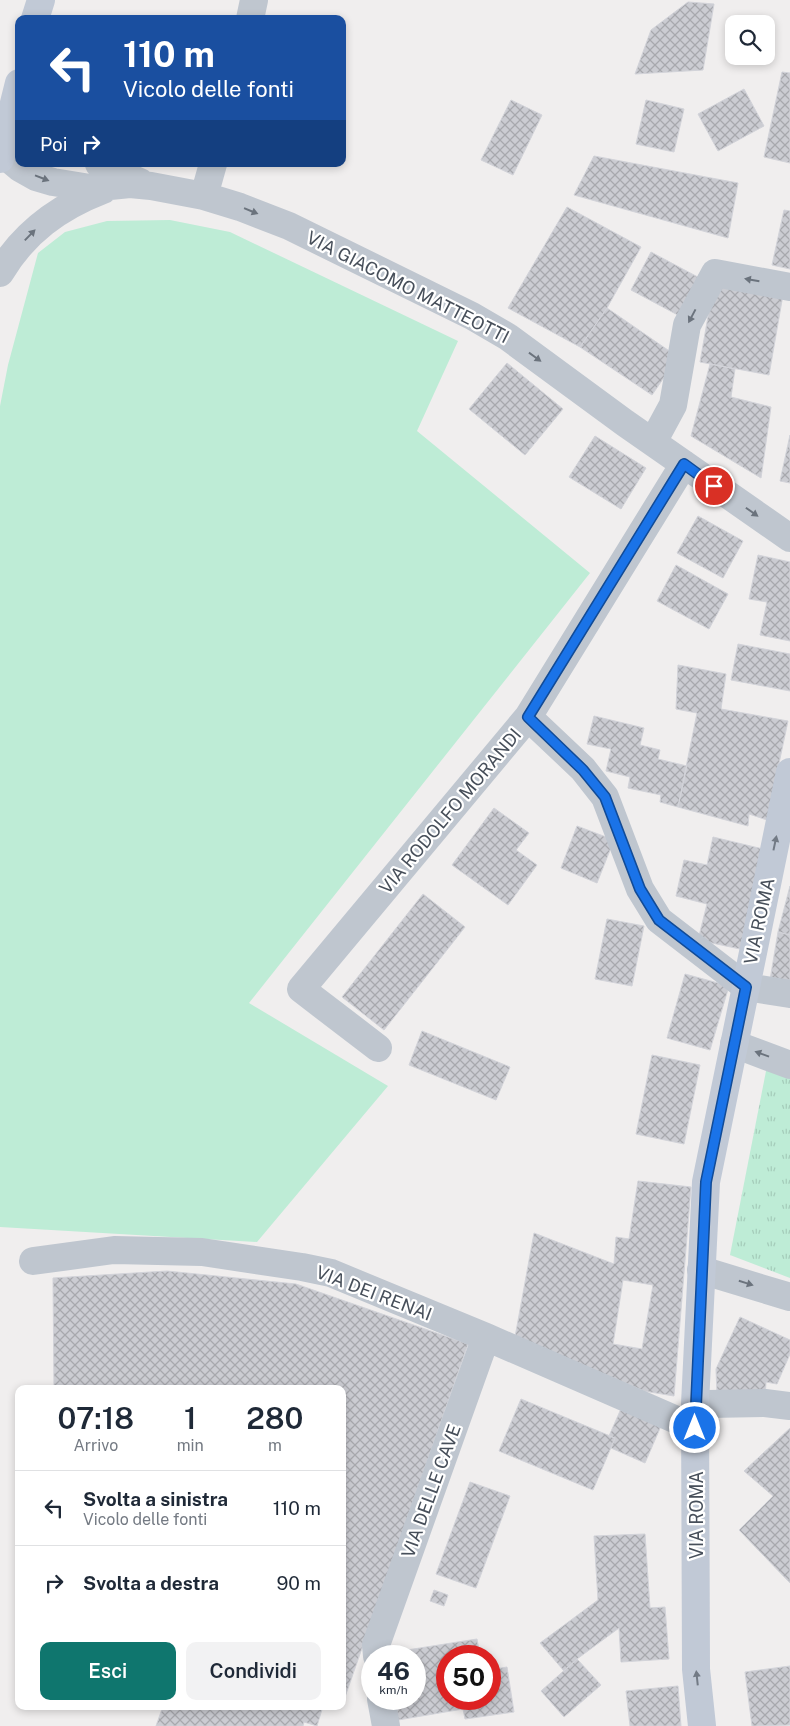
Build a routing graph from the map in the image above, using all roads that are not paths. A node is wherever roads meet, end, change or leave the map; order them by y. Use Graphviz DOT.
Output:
graph roads {
  1 [pos="41,0"];
  2 [pos="254,0"];
  3 [pos="36,15"];
  4 [pos="251,15"];
  5 [pos="15,106"];
  6 [pos="7,153"];
  7 [pos="19,167"];
  8 [pos="211,167"];
  9 [pos="106,175"];
  10 [pos="204,196"];
  11 [pos="0,274"];
  12 [pos="790,287"];
  13 [pos="653,442"];
  14 [pos="684,464"];
  15 [pos="790,538"];
  16 [pos="528,717"];
  17 [pos="790,772"];
  18 [pos="746,987"];
  19 [pos="790,994"];
  20 [pos="734,1044"];
  21 [pos="378,1048"];
  22 [pos="790,1065"];
  23 [pos="33,1261"];
  24 [pos="701,1270"];
  25 [pos="790,1298"];
  26 [pos="486,1337"];
  27 [pos="708,1404"];
  28 [pos="790,1406"];
  29 [pos="695,1428"];
  30 [pos="379,1645"];
  31 [pos="383,1710"];
  32 [pos="386,1726"];
  33 [pos="702,1726"];
  1 -- 3 [label="main road"];
  2 -- 4 [label="street"];
  5 -- 6 [label="main road"];
  7 -- 9 [label="street, VIA GIACOMO MATTEOTTI, one-way"];
  8 -- 10 [label="street"];
  9 -- 10 [label="street, VIA GIACOMO MATTEOTTI"];
  11 -- 9 [label="street, VIA GIACOMO MATTEOTTI, one-way"];
  10 -- 13 [label="street, VIA GIACOMO MATTEOTTI, one-way"];
  12 -- 13 [label="street, one-way"];
  13 -- 14 [label="street, VIA GIACOMO MATTEOTTI"];
  14 -- 15 [label="street, VIA GIACOMO MATTEOTTI, one-way"];
  14 -- 16 [label="street, VIA RODOLFO MORANDI"];
  16 -- 18 [label="street"];
  16 -- 21 [label="street, VIA RODOLFO MORANDI"];
  18 -- 17 [label="main road, VIA ROMA, one-way"];
  18 -- 19 [label="street"];
  18 -- 20 [label="main road, VIA ROMA"];
  22 -- 20 [label="street, one-way"];
  20 -- 24 [label="main road, VIA ROMA"];
  23 -- 26 [label="street, VIA DEI RENAI"];
  24 -- 25 [label="street, one-way"];
  24 -- 29 [label="main road, VIA ROMA"];
  26 -- 29 [label="street, VIA DEI RENAI"];
  26 -- 30 [label="street, VIA DELLE CAVE"];
  27 -- 28 [label="street"];
  33 -- 29 [label="main road, VIA ROMA, one-way"];
  31 -- 32 [label="street"];
}
